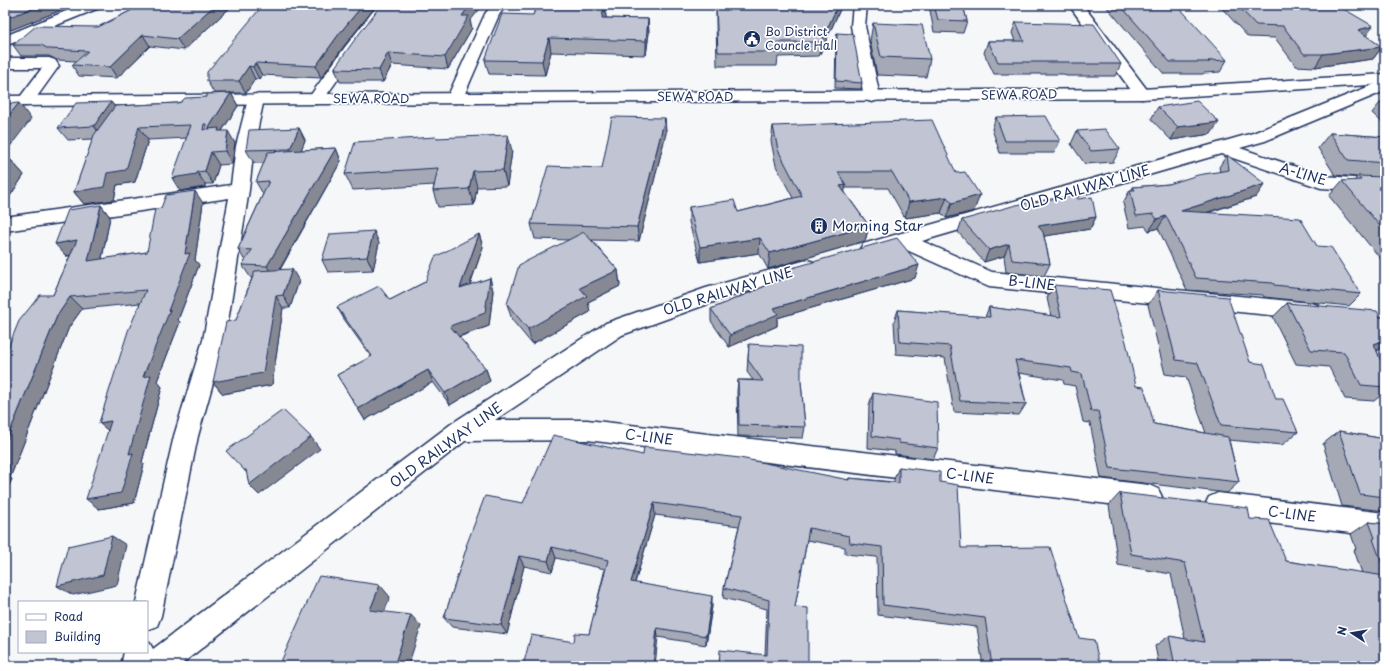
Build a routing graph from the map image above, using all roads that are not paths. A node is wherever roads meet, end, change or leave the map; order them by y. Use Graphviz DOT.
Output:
graph roads {
  1 [pos="94,5"];
  2 [pos="386,5"];
  3 [pos="499,5"];
  4 [pos="860,5"];
  5 [pos="1076,5"];
  6 [pos="5,41"];
  7 [pos="5,63"];
  8 [pos="1385,79"];
  9 [pos="1385,85"];
  10 [pos="1142,94"];
  11 [pos="872,96"];
  12 [pos="455,98"];
  13 [pos="256,99"];
  14 [pos="316,99"];
  15 [pos="5,101"];
  16 [pos="25,101"];
  17 [pos="1223,148"];
  18 [pos="1385,186"];
  19 [pos="240,190"];
  20 [pos="5,224"];
  21 [pos="901,240"];
  22 [pos="849,255"];
  23 [pos="826,261"];
  24 [pos="1330,313"];
  25 [pos="460,431"];
  26 [pos="1385,525"];
  27 [pos="148,611"];
  28 [pos="139,653"];
  29 [pos="136,666"];
  30 [pos="155,666"];
  1 -- 6 [label="street"];
  2 -- 14 [label="street"];
  3 -- 12 [label="street"];
  4 -- 11 [label="street"];
  5 -- 10 [label="street"];
  7 -- 16 [label="street"];
  8 -- 10 [label="street, SEWA ROAD"];
  9 -- 17 [label="street, OLD RAILWAY LINE"];
  10 -- 11 [label="street, SEWA ROAD"];
  11 -- 12 [label="street, SEWA ROAD"];
  12 -- 14 [label="street, SEWA ROAD"];
  13 -- 14 [label="street, SEWA ROAD"];
  13 -- 16 [label="street, SEWA ROAD"];
  13 -- 19 [label="street"];
  15 -- 16 [label="street, SEWA ROAD"];
  17 -- 18 [label="street, A-LINE"];
  17 -- 21 [label="street, OLD RAILWAY LINE"];
  19 -- 20 [label="street"];
  19 -- 27 [label="street"];
  21 -- 22 [label="street, OLD RAILWAY LINE"];
  21 -- 24 [label="street, B-LINE"];
  23 -- 25 [label="street, OLD RAILWAY LINE"];
  25 -- 26 [label="street, C-LINE"];
  25 -- 30 [label="street, OLD RAILWAY LINE"];
  28 -- 29 [label="street"];
}
